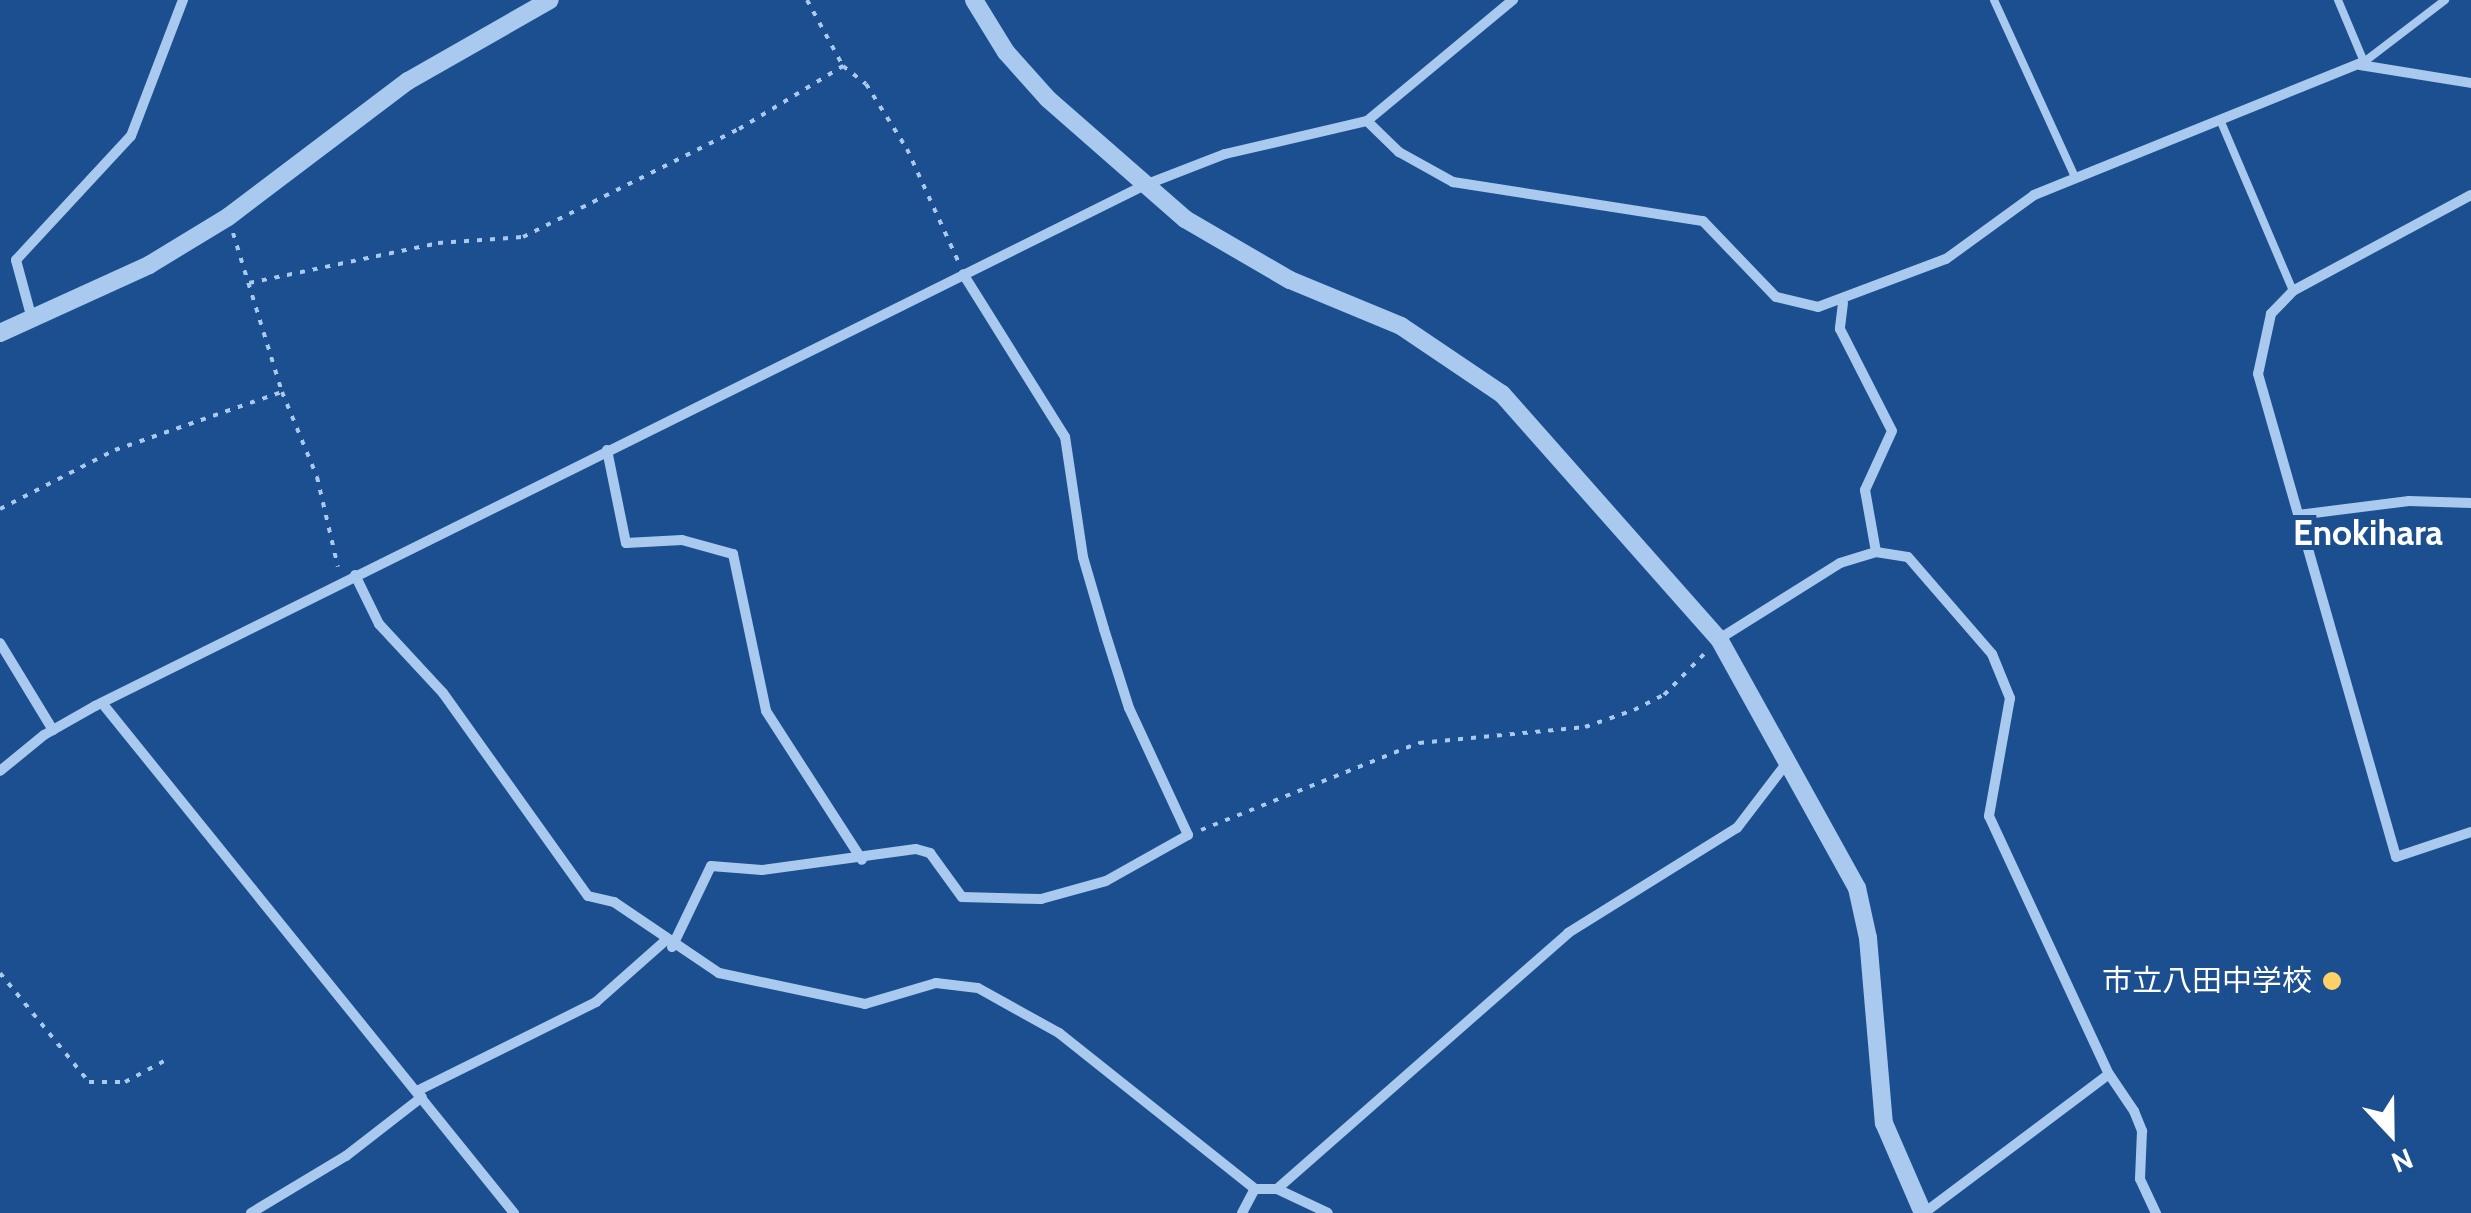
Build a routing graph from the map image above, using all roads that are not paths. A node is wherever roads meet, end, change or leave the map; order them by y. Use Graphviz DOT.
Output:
graph roads {
  1 [pos="183,0"];
  2 [pos="550,0"];
  3 [pos="974,0"];
  4 [pos="1513,0"];
  5 [pos="1994,0"];
  6 [pos="2338,0"];
  7 [pos="2445,0"];
  8 [pos="2362,64"];
  9 [pos="2471,83"];
  10 [pos="1367,121"];
  11 [pos="2221,122"];
  12 [pos="2076,177"];
  13 [pos="1145,184"];
  14 [pos="2471,195"];
  15 [pos="963,274"];
  16 [pos="2293,291"];
  17 [pos="1843,302"];
  18 [pos="32,318"];
  19 [pos="0,334"];
  20 [pos="607,450"];
  21 [pos="2471,503"];
  22 [pos="2298,514"];
  23 [pos="1876,552"];
  24 [pos="355,575"];
  25 [pos="1719,639"];
  26 [pos="0,643"];
  27 [pos="102,702"];
  28 [pos="53,730"];
  29 [pos="1789,760"];
  30 [pos="0,771"];
  31 [pos="2471,832"];
  32 [pos="862,860"];
  33 [pos="669,944"];
  34 [pos="2109,1074"];
  35 [pos="420,1094"];
  36 [pos="1254,1189"];
  37 [pos="1276,1189"];
  38 [pos="251,1213"];
  39 [pos="514,1213"];
  40 [pos="1242,1213"];
  41 [pos="1328,1213"];
  42 [pos="1924,1213"];
  43 [pos="2156,1213"];
  1 -- 18 [label="street"];
  2 -- 18 [label="street"];
  3 -- 13 [label="street"];
  4 -- 10 [label="street"];
  5 -- 12 [label="lane"];
  6 -- 8 [label="lane"];
  7 -- 8 [label="lane"];
  8 -- 9 [label="street"];
  8 -- 11 [label="street"];
  10 -- 13 [label="street"];
  10 -- 17 [label="street"];
  11 -- 12 [label="street"];
  11 -- 16 [label="lane"];
  12 -- 17 [label="street"];
  13 -- 15 [label="street"];
  13 -- 25 [label="street"];
  14 -- 16 [label="street"];
  15 -- 20 [label="street"];
  15 -- 32 [label="street"];
  16 -- 22 [label="street"];
  17 -- 23 [label="street"];
  18 -- 19 [label="street"];
  20 -- 24 [label="street"];
  20 -- 32 [label="street"];
  21 -- 22 [label="street"];
  22 -- 31 [label="street"];
  23 -- 25 [label="street"];
  23 -- 34 [label="street"];
  24 -- 27 [label="street"];
  24 -- 33 [label="street"];
  25 -- 29 [label="street"];
  26 -- 28 [label="street"];
  27 -- 28 [label="street"];
  27 -- 35 [label="street"];
  28 -- 30 [label="street"];
  29 -- 37 [label="street"];
  29 -- 42 [label="street"];
  32 -- 33 [label="street"];
  33 -- 35 [label="street"];
  33 -- 36 [label="street"];
  34 -- 42 [label="street"];
  34 -- 43 [label="street"];
  35 -- 38 [label="street"];
  35 -- 39 [label="street"];
  36 -- 37 [label="street"];
  36 -- 40 [label="street"];
  37 -- 41 [label="street"];
}
